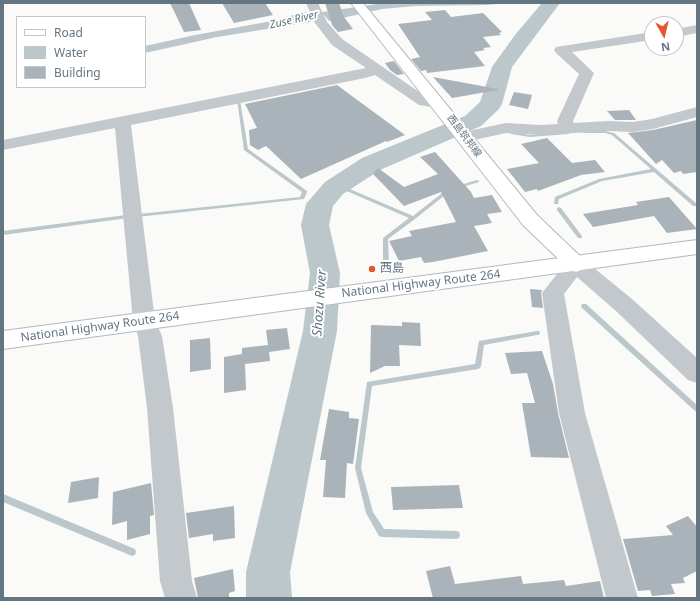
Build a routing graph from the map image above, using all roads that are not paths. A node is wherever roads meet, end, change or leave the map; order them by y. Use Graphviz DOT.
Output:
graph roads {
  1 [pos="361,7"];
  2 [pos="315,10"];
  3 [pos="697,29"];
  4 [pos="684,31"];
  5 [pos="644,37"];
  6 [pos="377,69"];
  7 [pos="438,103"];
  8 [pos="697,112"];
  9 [pos="122,121"];
  10 [pos="568,128"];
  11 [pos="465,137"];
  12 [pos="3,145"];
  13 [pos="697,247"];
  14 [pos="576,264"];
  15 [pos="144,322"];
  16 [pos="3,340"];
  17 [pos="697,373"];
  18 [pos="181,598"];
  19 [pos="622,598"];
  1 -- 7 [label="main road, 西島筑邦線"];
  2 -- 6 [label="street"];
  3 -- 4 [label="street"];
  5 -- 10 [label="street"];
  6 -- 7 [label="street"];
  6 -- 9 [label="street"];
  7 -- 11 [label="main road, 西島筑邦線"];
  8 -- 10 [label="street"];
  9 -- 12 [label="street"];
  9 -- 15 [label="street"];
  10 -- 11 [label="street"];
  11 -- 14 [label="main road, 西島筑邦線"];
  13 -- 14 [label="main road, National Highway Route 264"];
  14 -- 15 [label="main road, National Highway Route 264"];
  14 -- 17 [label="street"];
  14 -- 19 [label="street"];
  15 -- 16 [label="main road, National Highway Route 264"];
  15 -- 18 [label="street"];
}
